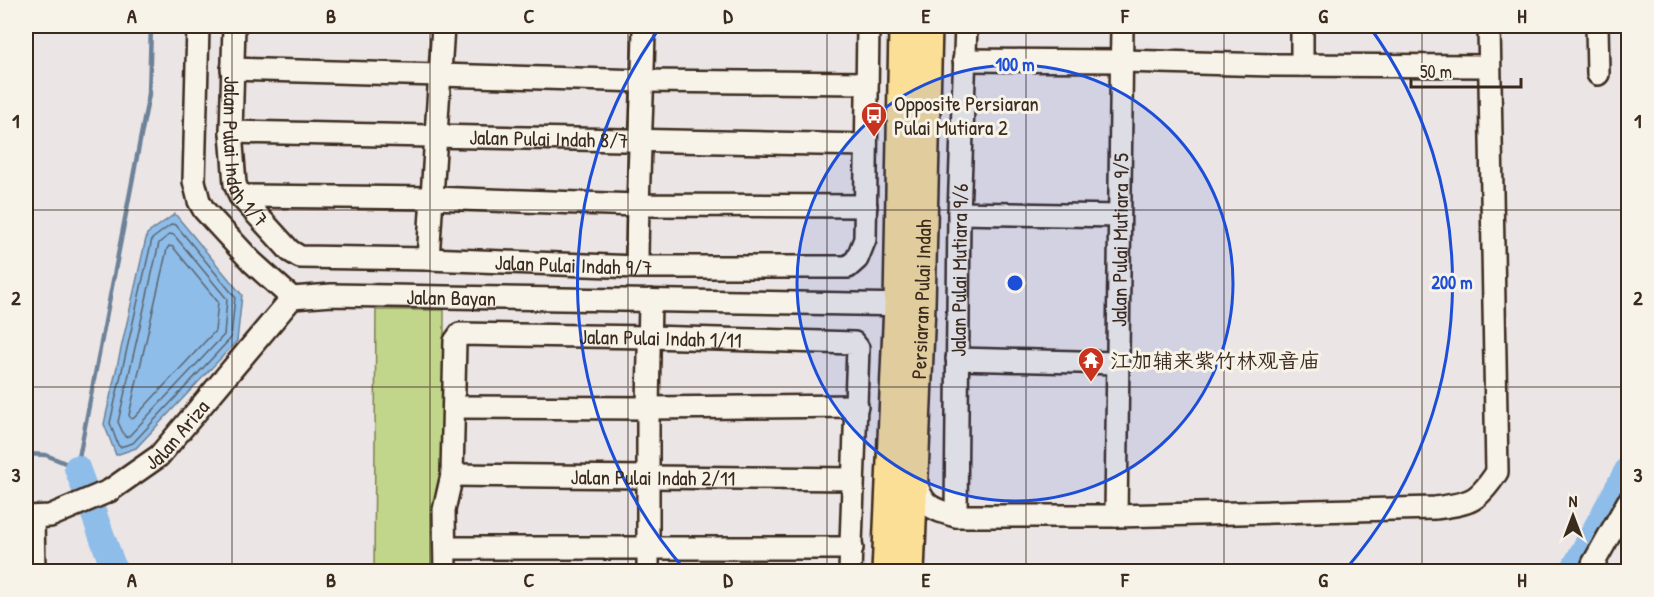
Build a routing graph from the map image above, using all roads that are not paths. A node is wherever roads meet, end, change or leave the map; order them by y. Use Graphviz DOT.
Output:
graph roads {
  1 [pos="198,26"];
  2 [pos="234,26"];
  3 [pos="443,26"];
  4 [pos="644,26"];
  5 [pos="868,26"];
  6 [pos="903,26"];
  7 [pos="928,26"];
  8 [pos="966,26"];
  9 [pos="1122,26"];
  10 [pos="1302,26"];
  11 [pos="1489,26"];
  12 [pos="1597,26"];
  13 [pos="964,60"];
  14 [pos="1122,61"];
  15 [pos="1302,65"];
  16 [pos="1489,66"];
  17 [pos="232,69"];
  18 [pos="1598,74"];
  19 [pos="439,75"];
  20 [pos="643,81"];
  21 [pos="867,83"];
  22 [pos="231,132"];
  23 [pos="437,135"];
  24 [pos="641,141"];
  25 [pos="866,145"];
  26 [pos="240,196"];
  27 [pos="432,198"];
  28 [pos="637,205"];
  29 [pos="866,206"];
  30 [pos="959,213"];
  31 [pos="1119,216"];
  32 [pos="300,257"];
  33 [pos="428,259"];
  34 [pos="637,267"];
  35 [pos="292,298"];
  36 [pos="650,300"];
  37 [pos="909,305"];
  38 [pos="649,337"];
  39 [pos="957,359"];
  40 [pos="1117,363"];
  41 [pos="857,406"];
  42 [pos="454,407"];
  43 [pos="648,408"];
  44 [pos="914,473"];
  45 [pos="452,475"];
  46 [pos="649,477"];
  47 [pos="853,479"];
  48 [pos="1629,502"];
  49 [pos="956,516"];
  50 [pos="1116,516"];
  51 [pos="36,517"];
  52 [pos="444,548"];
  53 [pos="648,548"];
  54 [pos="852,548"];
  55 [pos="34,572"];
  56 [pos="444,572"];
  57 [pos="648,572"];
  58 [pos="850,572"];
  59 [pos="886,572"];
  60 [pos="910,572"];
  61 [pos="1593,572"];
  1 -- 35 [label="street"];
  2 -- 17 [label="street, Jalan Pulai Indah 1/7"];
  3 -- 19 [label="street"];
  4 -- 20 [label="street"];
  5 -- 21 [label="street"];
  6 -- 37 [label="main road, Persiaran Pulai Indah"];
  7 -- 37 [label="main road, Persiaran Pulai Indah"];
  8 -- 13 [label="street, Jalan Pulai Mutiara 9/6"];
  9 -- 14 [label="street, Jalan Pulai Mutiara 9/5"];
  10 -- 15 [label="street"];
  11 -- 16 [label="street"];
  12 -- 18 [label="street"];
  13 -- 14 [label="street"];
  13 -- 30 [label="street, Jalan Pulai Mutiara 9/6"];
  14 -- 15 [label="street"];
  14 -- 31 [label="street, Jalan Pulai Mutiara 9/5"];
  15 -- 16 [label="street"];
  16 -- 50 [label="street"];
  17 -- 19 [label="street"];
  17 -- 22 [label="street, Jalan Pulai Indah 1/7"];
  19 -- 20 [label="street"];
  19 -- 23 [label="street"];
  20 -- 21 [label="street"];
  20 -- 24 [label="street"];
  21 -- 25 [label="street"];
  22 -- 23 [label="street, Jalan Pulai Indah 8/7"];
  22 -- 26 [label="street, Jalan Pulai Indah 1/7"];
  23 -- 24 [label="street, Jalan Pulai Indah 8/7"];
  23 -- 27 [label="street"];
  24 -- 25 [label="street, Jalan Pulai Indah 8/7"];
  24 -- 28 [label="street"];
  25 -- 29 [label="street"];
  26 -- 27 [label="street"];
  26 -- 32 [label="street, Jalan Pulai Indah 1/7"];
  27 -- 28 [label="street"];
  27 -- 33 [label="street"];
  28 -- 29 [label="street"];
  28 -- 34 [label="street"];
  29 -- 34 [label="street, Jalan Pulai Indah 9/7"];
  30 -- 31 [label="street"];
  30 -- 39 [label="street, Jalan Pulai Mutiara 9/6"];
  31 -- 40 [label="street, Jalan Pulai Mutiara 9/5"];
  32 -- 33 [label="street, Jalan Pulai Indah 9/7"];
  33 -- 34 [label="street, Jalan Pulai Indah 9/7"];
  35 -- 36 [label="street, Jalan Bayan"];
  35 -- 51 [label="street, Jalan Ariza"];
  36 -- 37 [label="street, Jalan Bayan"];
  36 -- 38 [label="street"];
  37 -- 44 [label="main road, Persiaran Pulai Indah"];
  37 -- 59 [label="main road, Persiaran Pulai Indah"];
  38 -- 41 [label="street, Jalan Pulai Indah 1/11"];
  38 -- 42 [label="street, Jalan Pulai Indah 1/11"];
  38 -- 43 [label="street"];
  39 -- 40 [label="street"];
  39 -- 49 [label="street, Jalan Pulai Mutiara 9/6"];
  40 -- 50 [label="street, Jalan Pulai Mutiara 9/5"];
  41 -- 43 [label="street"];
  41 -- 47 [label="street"];
  42 -- 43 [label="street"];
  42 -- 45 [label="street"];
  43 -- 46 [label="street"];
  44 -- 49 [label="street"];
  44 -- 60 [label="main road, Persiaran Pulai Indah"];
  45 -- 46 [label="street, Jalan Pulai Indah 2/11"];
  45 -- 52 [label="street"];
  46 -- 47 [label="street, Jalan Pulai Indah 2/11"];
  46 -- 53 [label="street"];
  47 -- 54 [label="street"];
  48 -- 61 [label="street"];
  49 -- 50 [label="street"];
  51 -- 55 [label="street"];
  52 -- 53 [label="street"];
  52 -- 56 [label="street"];
  53 -- 54 [label="street"];
  53 -- 57 [label="street"];
  54 -- 58 [label="street"];
}
